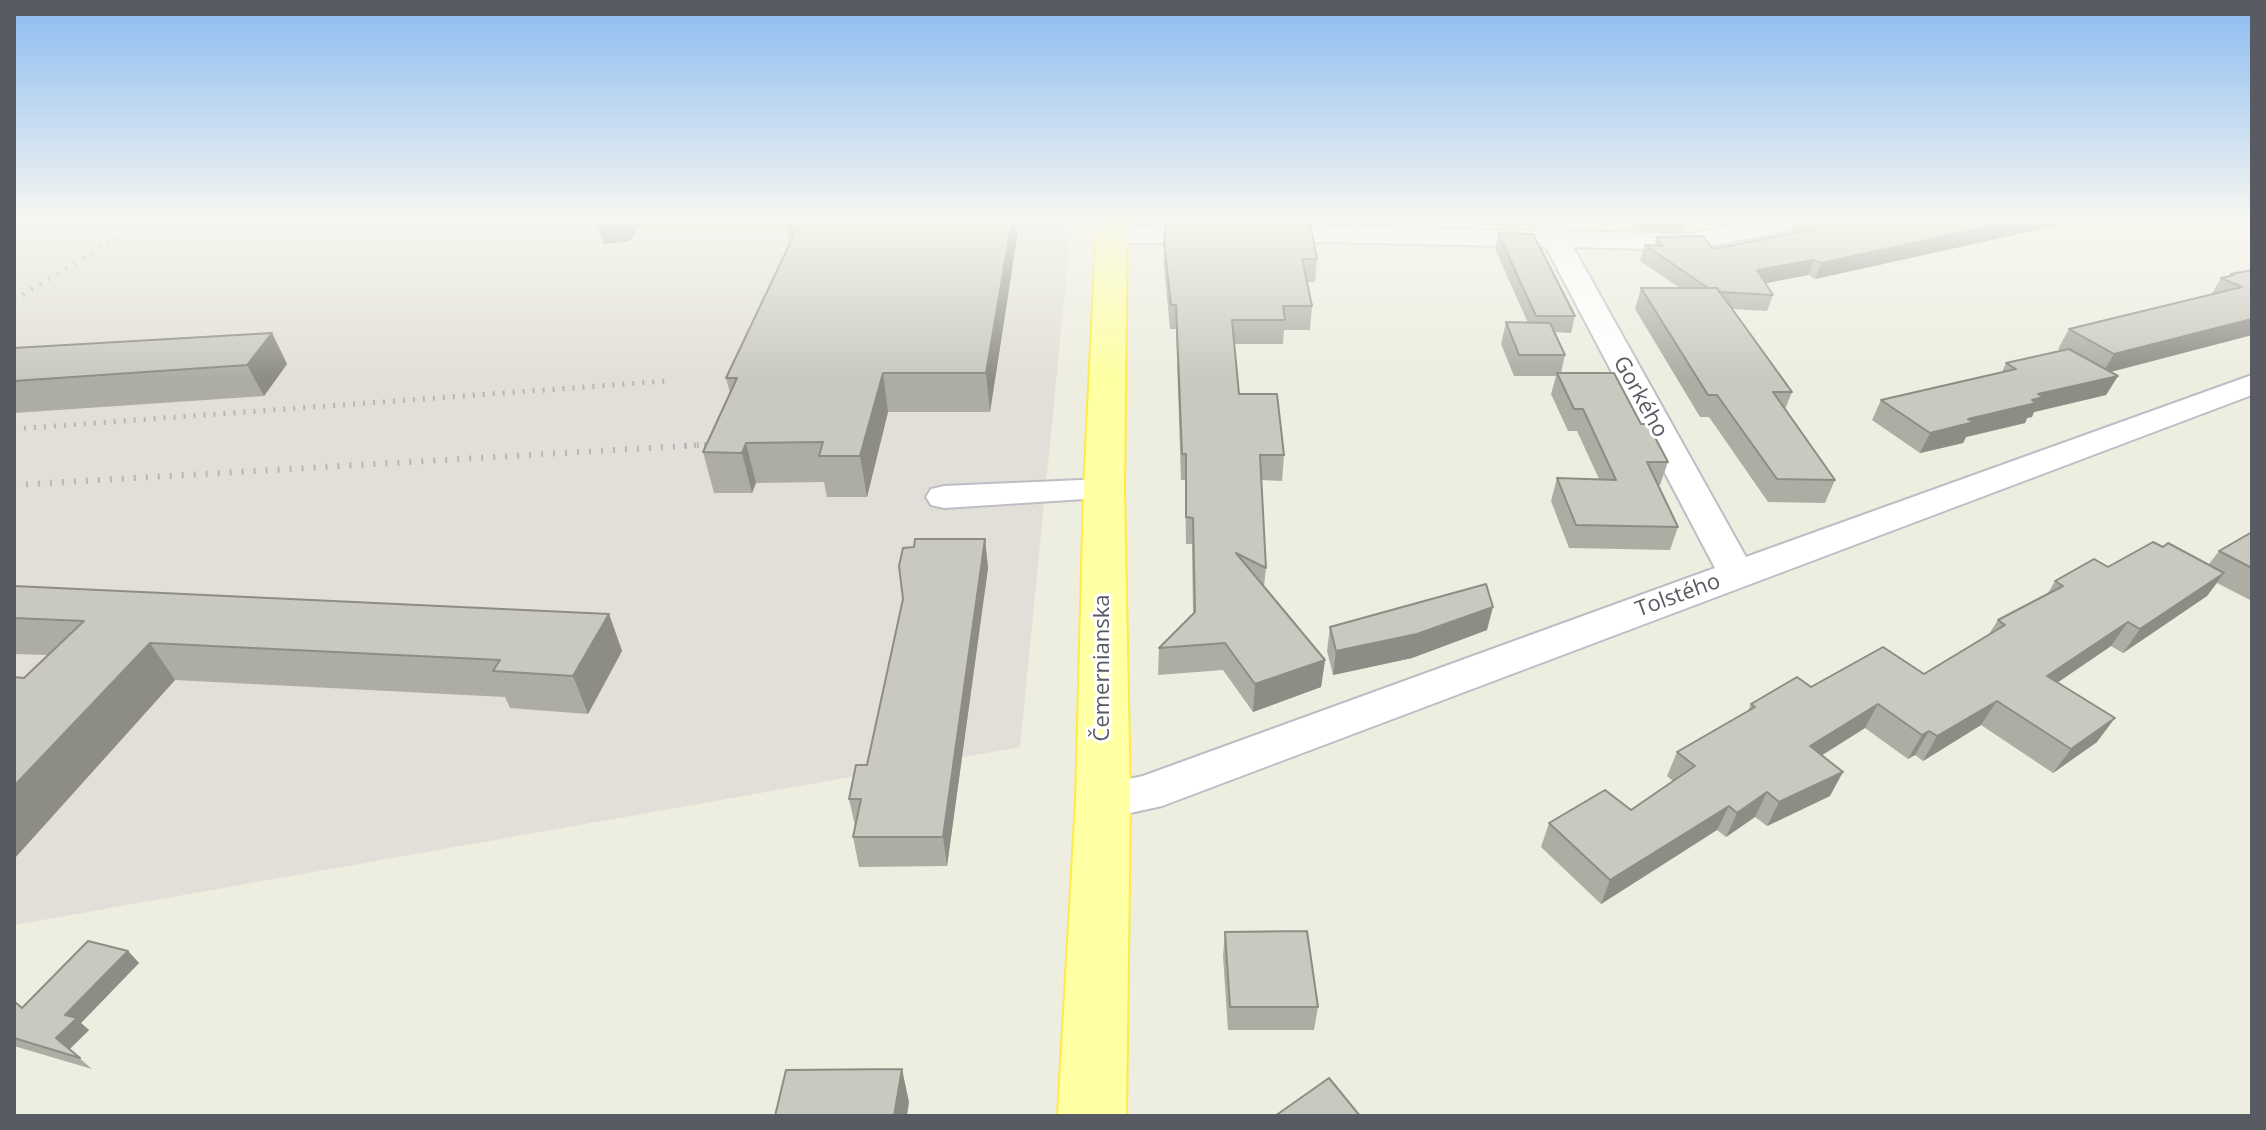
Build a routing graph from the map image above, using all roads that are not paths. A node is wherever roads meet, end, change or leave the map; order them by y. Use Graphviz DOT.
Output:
graph roads {
  1 [pos="1111,273"];
  2 [pos="1572,273"];
  3 [pos="2252,384"];
  4 [pos="1104,490"];
  5 [pos="944,497"];
  6 [pos="1737,574"];
  7 [pos="1103,801"];
  8 [pos="1092,1116"];
  1 -- 4 [label="main road, Čemernianska"];
  2 -- 6 [label="street, Gorkého"];
  3 -- 6 [label="street, Tolstého"];
  4 -- 5 [label="street"];
  4 -- 7 [label="main road, Čemernianska"];
  6 -- 7 [label="street, Tolstého"];
  7 -- 8 [label="main road, Čemernianska"];
}
